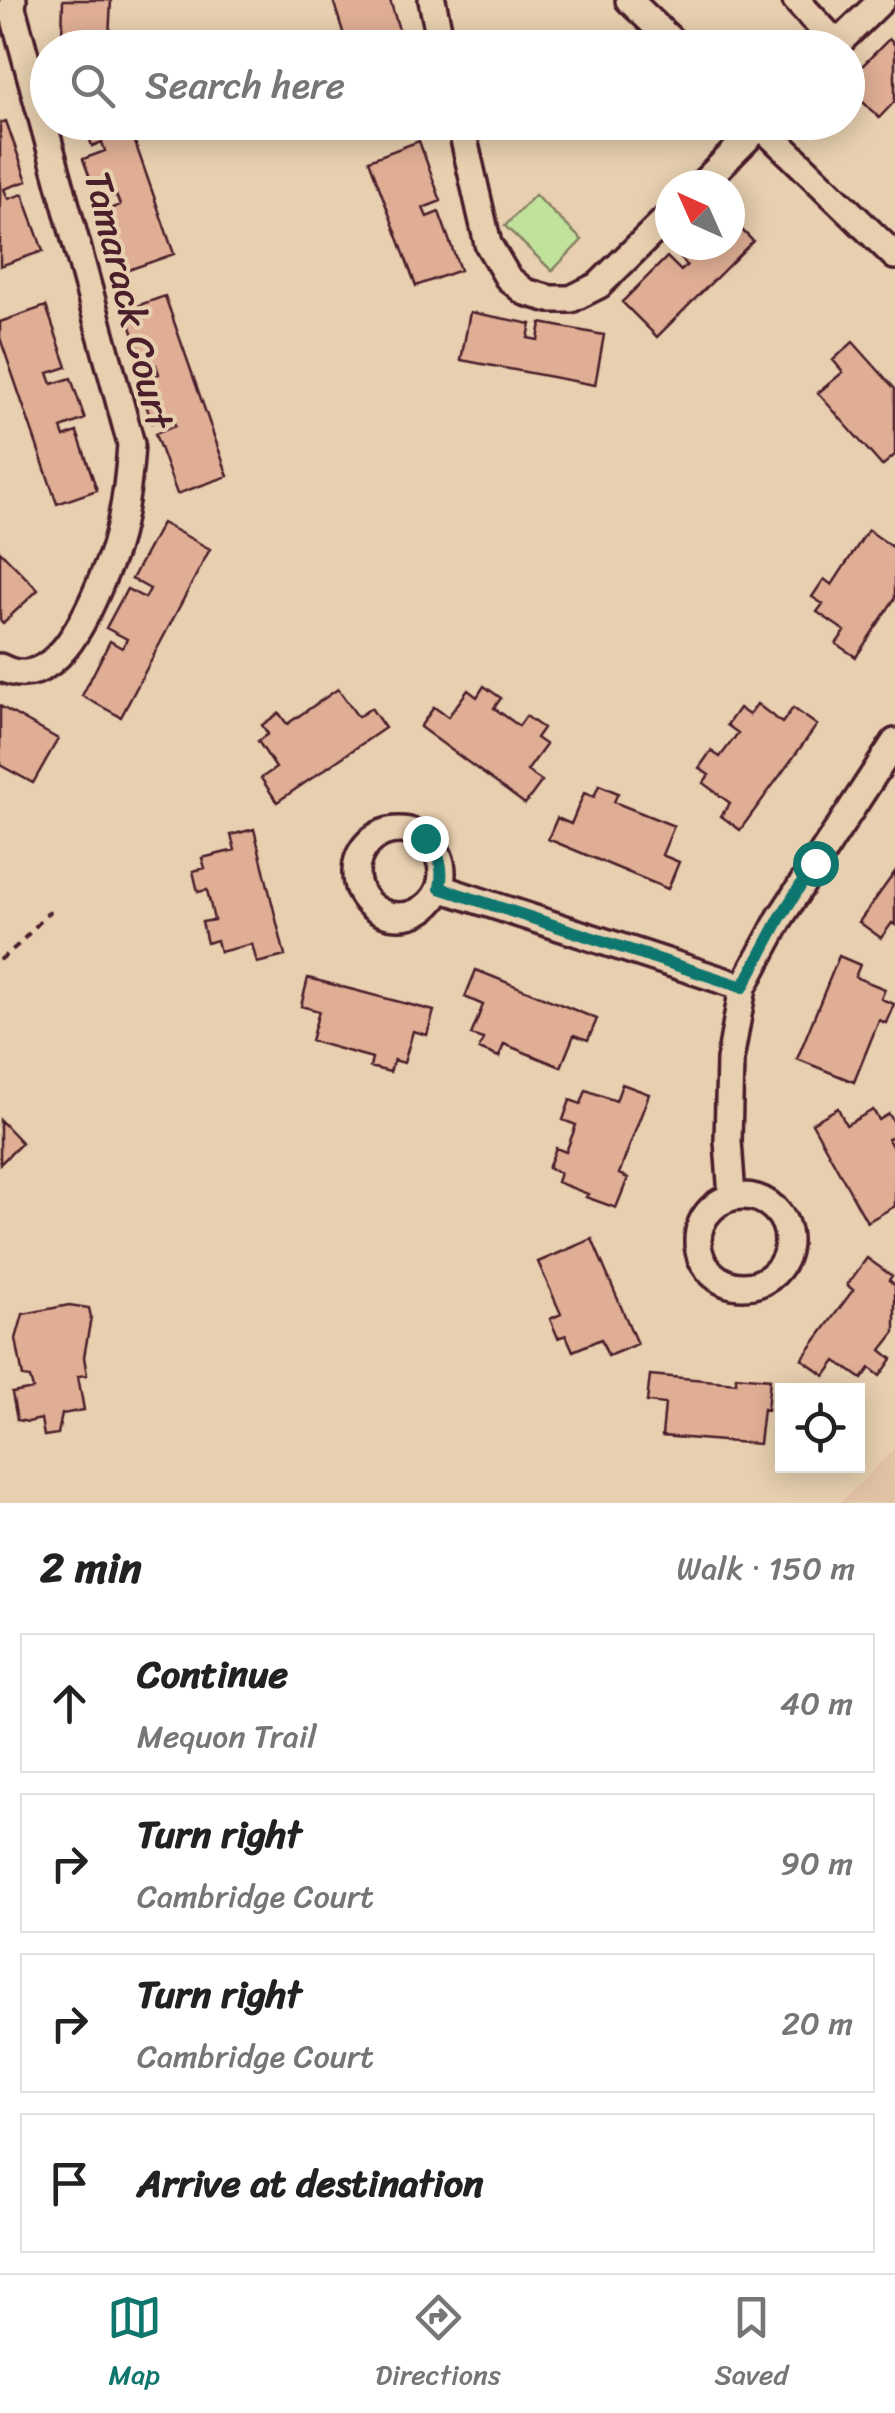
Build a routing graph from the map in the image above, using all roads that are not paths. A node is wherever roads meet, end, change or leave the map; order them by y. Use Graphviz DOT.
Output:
graph roads {
  1 [pos="432,0"];
  2 [pos="630,0"];
  3 [pos="796,0"];
  4 [pos="882,0"];
  5 [pos="9,5"];
  6 [pos="438,30"];
  7 [pos="661,30"];
  8 [pos="821,30"];
  9 [pos="851,30"];
  10 [pos="30,81"];
  11 [pos="47,140"];
  12 [pos="464,140"];
  13 [pos="745,140"];
  14 [pos="777,140"];
  15 [pos="716,170"];
  16 [pos="655,230"];
  17 [pos="895,256"];
  18 [pos="0,667"];
  19 [pos="895,742"];
  20 [pos="440,888"];
  21 [pos="743,987"];
  22 [pos="732,1196"];
  1 -- 6 [label="street"];
  2 -- 7 [label="street"];
  3 -- 8 [label="street"];
  4 -- 9 [label="street"];
  5 -- 10 [label="street, Tamarack Court"];
  11 -- 18 [label="street, Tamarack Court"];
  12 -- 16 [label="street"];
  13 -- 15 [label="street"];
  14 -- 17 [label="street"];
  19 -- 21 [label="street"];
  20 -- 21 [label="street"];
  21 -- 22 [label="street"];
}
